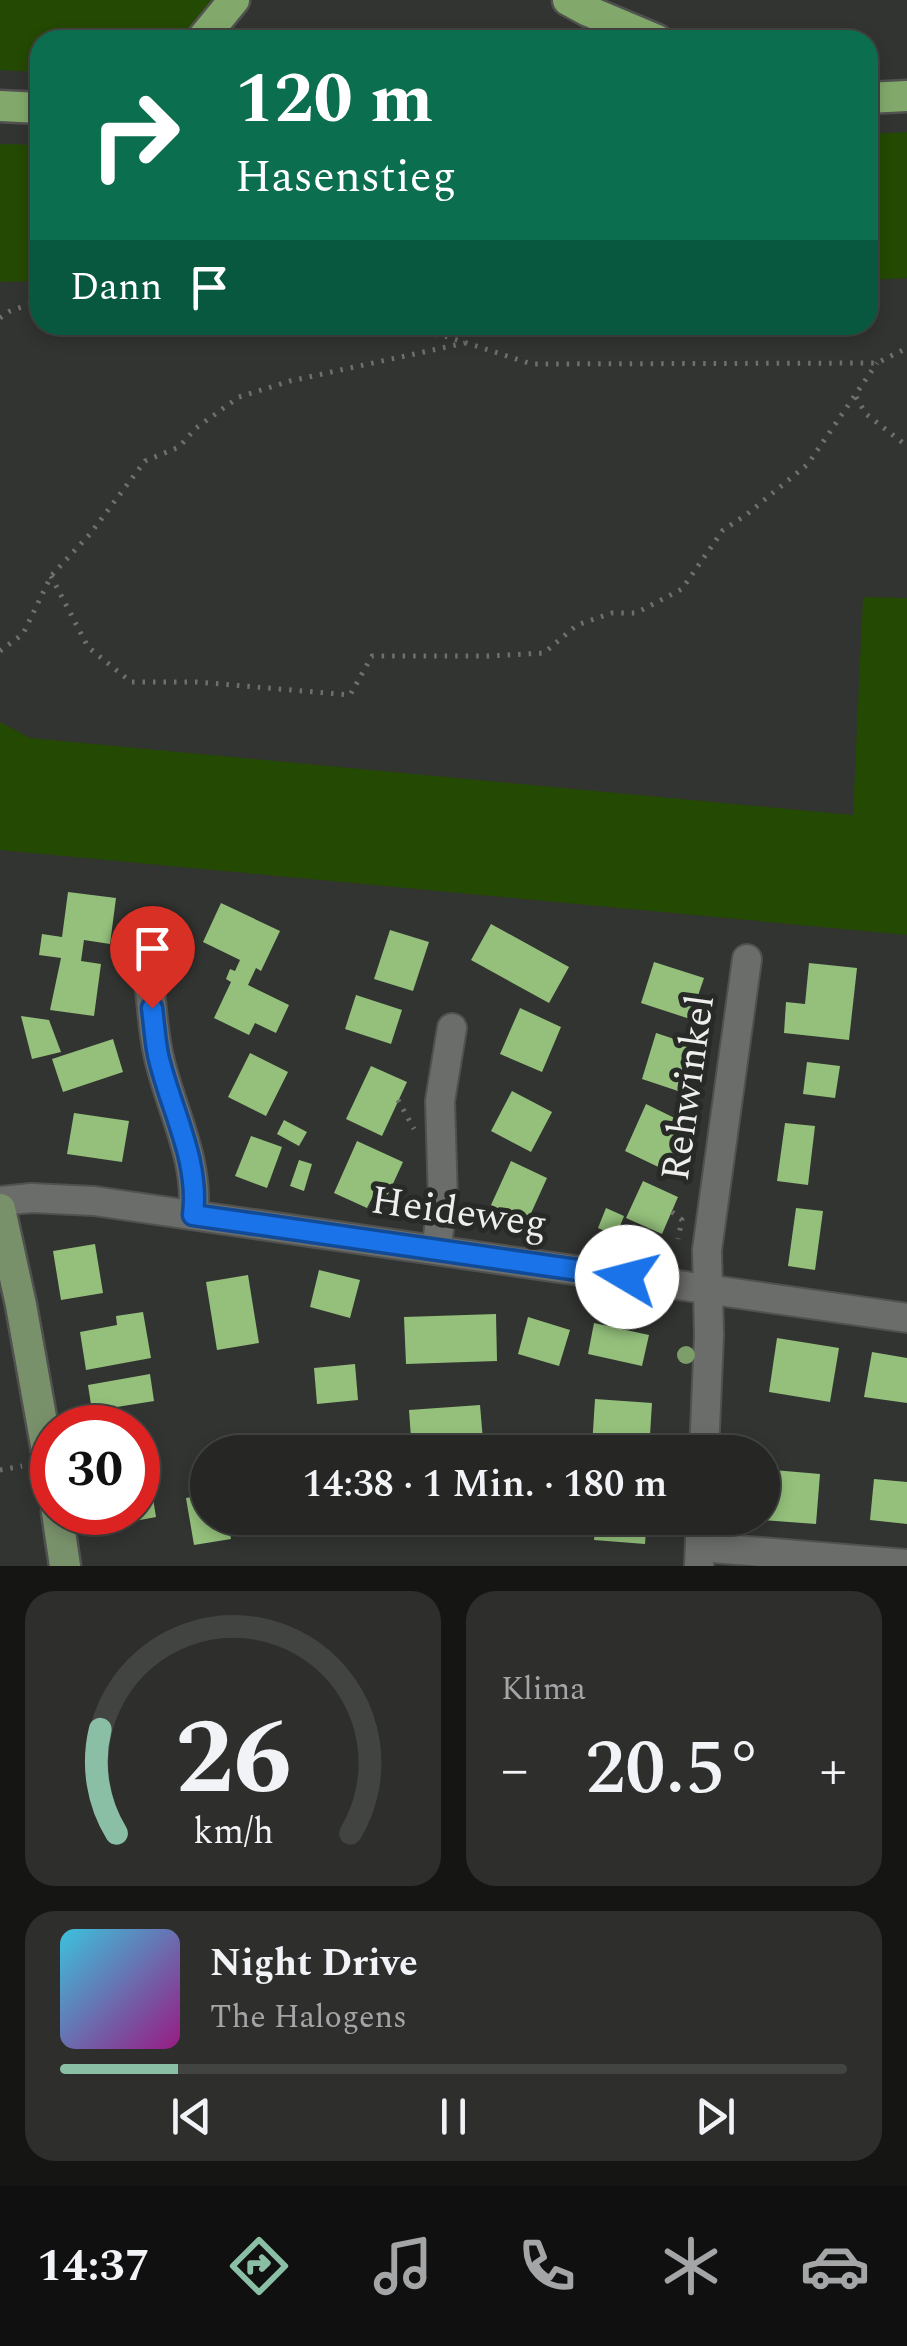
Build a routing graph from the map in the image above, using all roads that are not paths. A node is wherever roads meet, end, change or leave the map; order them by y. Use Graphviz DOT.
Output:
graph roads {
  1 [pos="234,0"];
  2 [pos="568,0"];
  3 [pos="209,30"];
  4 [pos="632,30"];
  5 [pos="907,96"];
  6 [pos="878,97"];
  7 [pos="747,959"];
  8 [pos="149,982"];
  9 [pos="452,1028"];
  10 [pos="0,1205"];
  11 [pos="193,1215"];
  12 [pos="436,1250"];
  13 [pos="707,1288"];
  14 [pos="907,1318"];
  15 [pos="39,1405"];
  16 [pos="705,1435"];
  17 [pos="60,1535"];
  18 [pos="700,1556"];
  19 [pos="907,1564"];
  20 [pos="65,1566"];
  1 -- 3 [label="highway"];
  2 -- 4 [label="highway"];
  5 -- 6 [label="highway"];
  7 -- 13 [label="street, Rehwinkel"];
  8 -- 11 [label="street"];
  9 -- 12 [label="street"];
  10 -- 11 [label="street, Heideweg"];
  10 -- 15 [label="main road"];
  11 -- 12 [label="street, Heideweg"];
  12 -- 13 [label="street, Heideweg"];
  13 -- 14 [label="street, Heideweg"];
  13 -- 16 [label="street, Rehwinkel"];
  17 -- 20 [label="main road"];
  18 -- 19 [label="street"];
}
